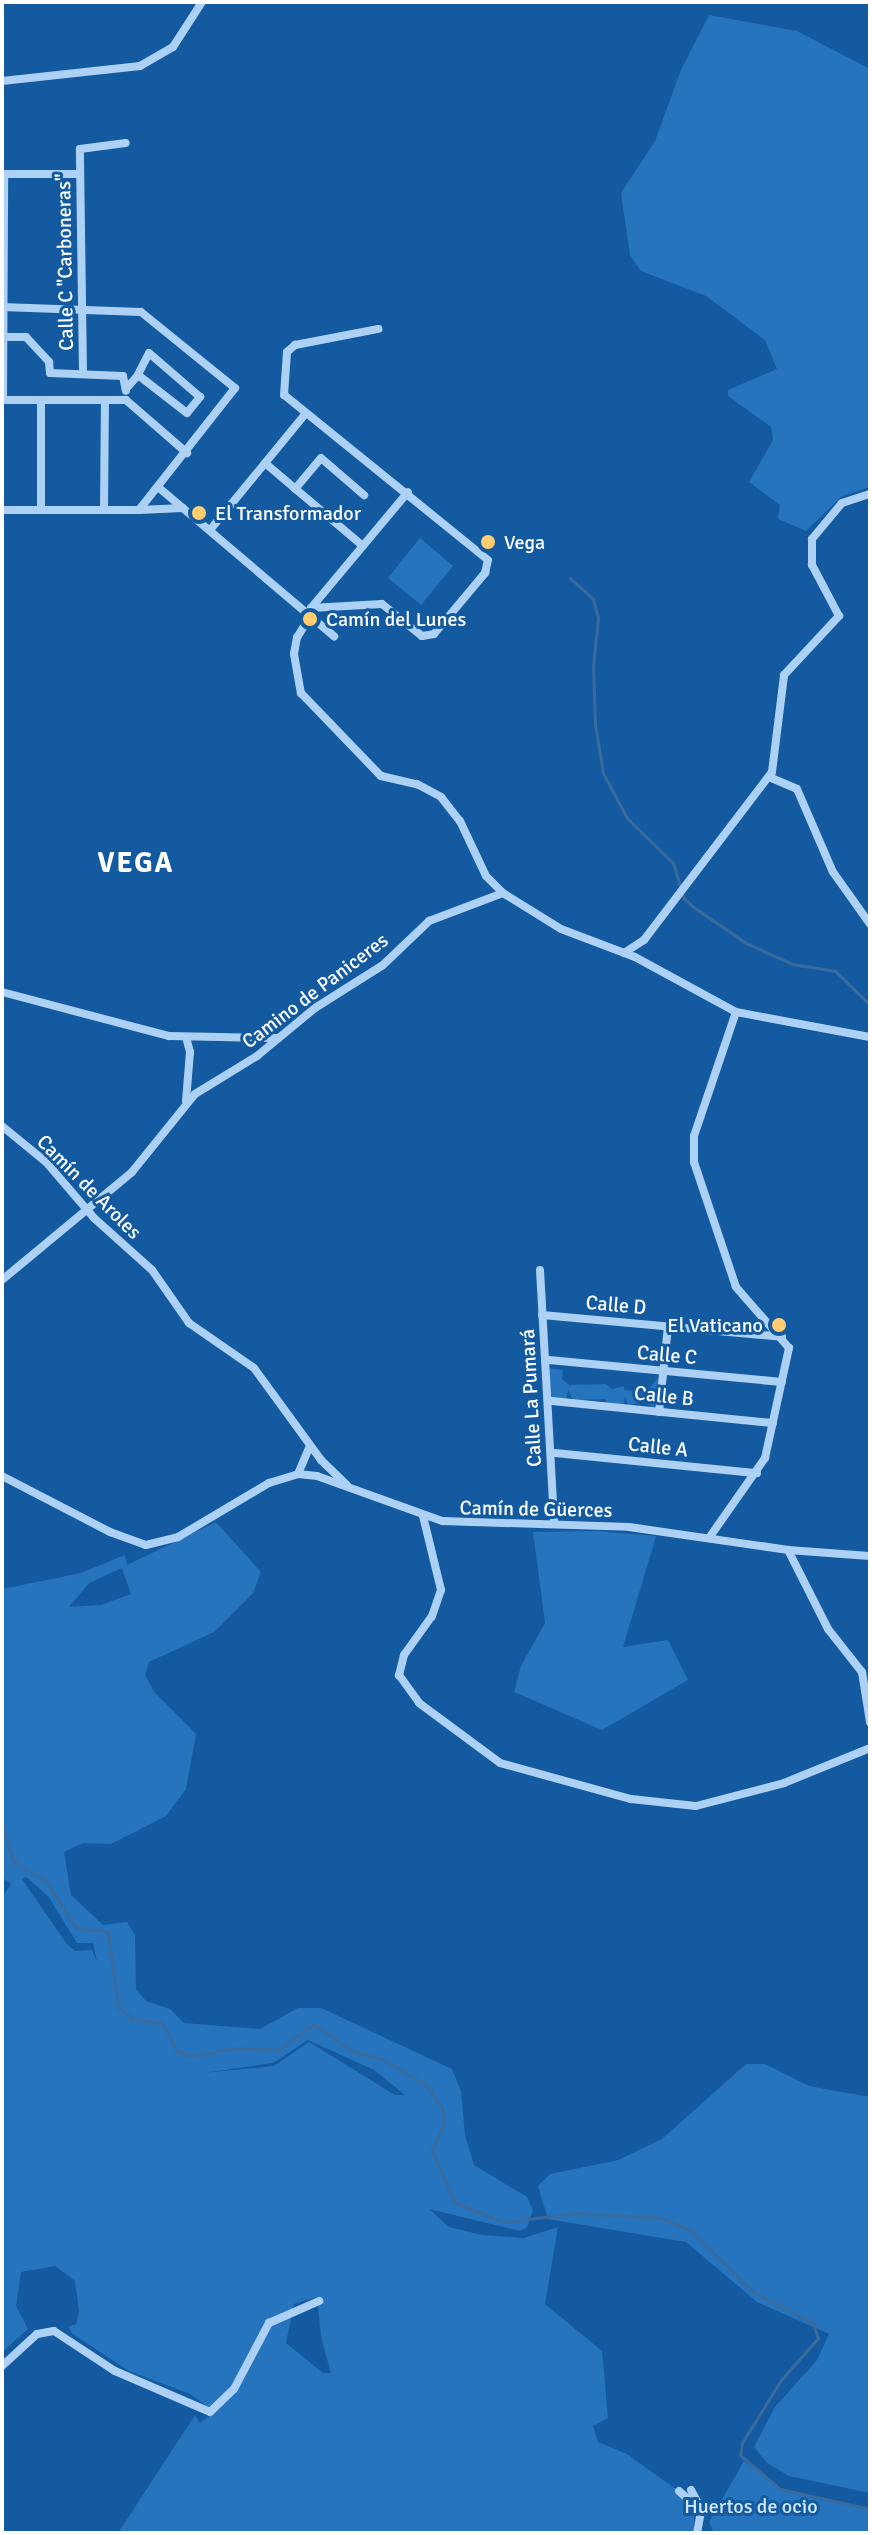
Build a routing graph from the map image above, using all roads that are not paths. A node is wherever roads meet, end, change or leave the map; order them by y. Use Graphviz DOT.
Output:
graph roads {
  1 [pos="202,2"];
  2 [pos="4,77"];
  3 [pos="126,143"];
  4 [pos="3,174"];
  5 [pos="80,174"];
  6 [pos="2,307"];
  7 [pos="81,308"];
  8 [pos="378,329"];
  9 [pos="3,337"];
  10 [pos="83,374"];
  11 [pos="138,375"];
  12 [pos="126,389"];
  13 [pos="2,400"];
  14 [pos="105,400"];
  15 [pos="126,400"];
  16 [pos="41,401"];
  17 [pos="306,413"];
  18 [pos="187,453"];
  19 [pos="265,463"];
  20 [pos="158,487"];
  21 [pos="295,489"];
  22 [pos="408,492"];
  23 [pos="870,494"];
  24 [pos="364,495"];
  25 [pos="183,508"];
  26 [pos="2,510"];
  27 [pos="41,510"];
  28 [pos="104,510"];
  29 [pos="139,510"];
  30 [pos="210,530"];
  31 [pos="363,546"];
  32 [pos="310,612"];
  33 [pos="334,636"];
  34 [pos="769,777"];
  35 [pos="503,893"];
  36 [pos="870,924"];
  37 [pos="624,953"];
  38 [pos="2,992"];
  39 [pos="736,1012"];
  40 [pos="186,1037"];
  41 [pos="870,1037"];
  42 [pos="278,1038"];
  43 [pos="186,1101"];
  44 [pos="2,1126"];
  45 [pos="85,1209"];
  46 [pos="540,1270"];
  47 [pos="2,1280"];
  48 [pos="542,1315"];
  49 [pos="668,1326"];
  50 [pos="783,1337"];
  51 [pos="549,1360"];
  52 [pos="664,1371"];
  53 [pos="782,1382"];
  54 [pos="552,1401"];
  55 [pos="659,1412"];
  56 [pos="773,1423"];
  57 [pos="310,1445"];
  58 [pos="555,1453"];
  59 [pos="757,1473"];
  60 [pos="298,1474"];
  61 [pos="2,1476"];
  62 [pos="347,1486"];
  63 [pos="423,1516"];
  64 [pos="554,1523"];
  65 [pos="709,1538"];
  66 [pos="788,1550"];
  67 [pos="870,1556"];
  68 [pos="870,1722"];
  69 [pos="870,1748"];
  70 [pos="319,2301"];
  71 [pos="2,2366"];
  72 [pos="691,2490"];
  73 [pos="679,2491"];
  74 [pos="701,2511"];
  75 [pos="697,2533"];
  1 -- 2 [label="street"];
  3 -- 5 [label="street, Calle C \"Carboneras\""];
  4 -- 5 [label="street"];
  4 -- 6 [label="street"];
  5 -- 7 [label="street, Calle C \"Carboneras\""];
  6 -- 7 [label="street"];
  6 -- 9 [label="street"];
  7 -- 10 [label="street, Calle C \"Carboneras\""];
  7 -- 18 [label="street"];
  8 -- 17 [label="street"];
  9 -- 10 [label="street"];
  9 -- 13 [label="street"];
  10 -- 12 [label="street"];
  11 -- 11 [label="street"];
  11 -- 12 [label="street"];
  12 -- 15 [label="street"];
  13 -- 16 [label="street"];
  14 -- 15 [label="street"];
  14 -- 16 [label="street"];
  14 -- 28 [label="street"];
  15 -- 18 [label="street"];
  16 -- 27 [label="street"];
  17 -- 19 [label="street"];
  17 -- 22 [label="street"];
  18 -- 20 [label="street"];
  19 -- 21 [label="street"];
  19 -- 30 [label="street"];
  20 -- 25 [label="street"];
  20 -- 29 [label="street"];
  21 -- 24 [label="street"];
  21 -- 31 [label="street"];
  22 -- 31 [label="street"];
  22 -- 32 [label="street"];
  23 -- 34 [label="street"];
  25 -- 29 [label="street"];
  25 -- 30 [label="street"];
  26 -- 27 [label="street"];
  27 -- 28 [label="street"];
  28 -- 29 [label="street"];
  30 -- 32 [label="street"];
  31 -- 32 [label="street"];
  32 -- 33 [label="street"];
  32 -- 35 [label="street"];
  34 -- 36 [label="street"];
  34 -- 37 [label="street"];
  35 -- 37 [label="street"];
  35 -- 42 [label="street, Camino de Paniceres"];
  37 -- 39 [label="street"];
  38 -- 40 [label="street"];
  39 -- 41 [label="street"];
  39 -- 50 [label="street"];
  40 -- 42 [label="street"];
  40 -- 43 [label="street"];
  42 -- 43 [label="street, Camino de Paniceres"];
  43 -- 45 [label="street, Camino de Paniceres"];
  44 -- 45 [label="street, Camín de Aroles"];
  45 -- 47 [label="street, Camino de Paniceres"];
  45 -- 57 [label="street, Camín de Aroles"];
  46 -- 48 [label="street, Calle La Pumará"];
  48 -- 49 [label="street, Calle D"];
  48 -- 64 [label="street, Calle La Pumará"];
  49 -- 50 [label="street, Calle D"];
  49 -- 52 [label="street"];
  50 -- 53 [label="street"];
  51 -- 52 [label="street, Calle C"];
  52 -- 53 [label="street, Calle C"];
  52 -- 55 [label="street"];
  53 -- 56 [label="street"];
  54 -- 55 [label="street, Calle B"];
  55 -- 56 [label="street, Calle B"];
  56 -- 59 [label="street"];
  57 -- 60 [label="street"];
  57 -- 62 [label="street, Camín de Aroles"];
  58 -- 59 [label="street, Calle A"];
  59 -- 65 [label="street"];
  60 -- 61 [label="street"];
  60 -- 62 [label="street, Camín de Güerces"];
  62 -- 63 [label="street, Camín de Güerces"];
  63 -- 64 [label="street, Camín de Güerces"];
  63 -- 69 [label="street"];
  64 -- 65 [label="street, Camín de Güerces"];
  65 -- 66 [label="street, Camín de Güerces"];
  66 -- 67 [label="street, Camín de Güerces"];
  66 -- 68 [label="street"];
  70 -- 71 [label="street"];
  72 -- 74 [label="street"];
  73 -- 74 [label="street"];
  74 -- 75 [label="street"];
}
